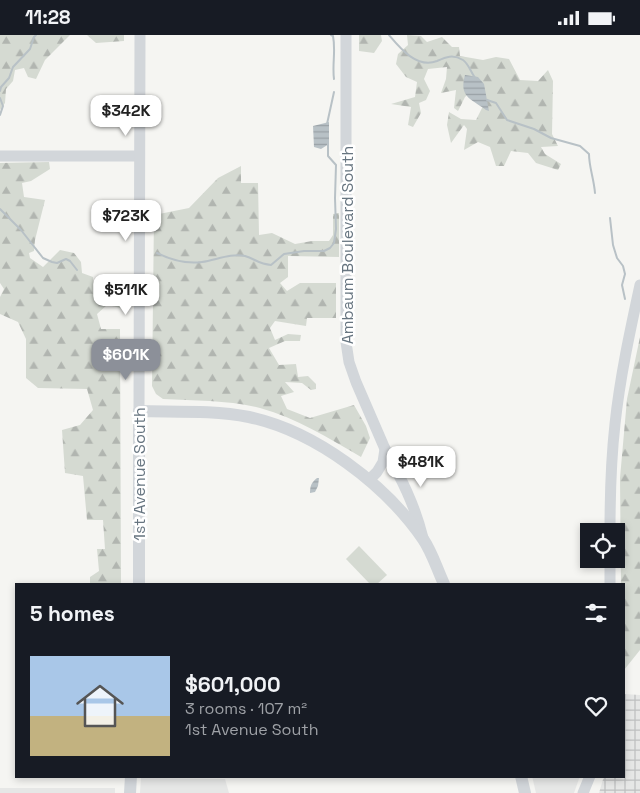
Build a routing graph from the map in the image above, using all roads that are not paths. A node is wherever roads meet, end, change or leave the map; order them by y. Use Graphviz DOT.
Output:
graph roads {
  1 [pos="140,35"];
  2 [pos="346,35"];
  3 [pos="0,156"];
  4 [pos="139,156"];
  5 [pos="640,285"];
  6 [pos="139,411"];
  7 [pos="385,449"];
  8 [pos="369,480"];
  9 [pos="610,523"];
  10 [pos="423,540"];
  11 [pos="610,568"];
  12 [pos="139,583"];
  13 [pos="444,583"];
  14 [pos="610,583"];
  15 [pos="131,778"];
  16 [pos="521,778"];
  17 [pos="589,778"];
  18 [pos="130,793"];
  19 [pos="525,793"];
  20 [pos="583,793"];
  1 -- 4 [label="street, 1st Avenue South"];
  2 -- 7 [label="street, Ambaum Boulevard South"];
  3 -- 4 [label="street"];
  4 -- 6 [label="street, 1st Avenue South"];
  5 -- 9 [label="street"];
  6 -- 8 [label="main road"];
  6 -- 12 [label="main road, 1st Avenue South"];
  7 -- 8 [label="street"];
  7 -- 10 [label="street, Ambaum Boulevard South"];
  8 -- 10 [label="main road"];
  10 -- 13 [label="main road, Ambaum Boulevard South"];
  11 -- 14 [label="street"];
  15 -- 18 [label="main road"];
  16 -- 19 [label="main road"];
  17 -- 20 [label="street"];
}
